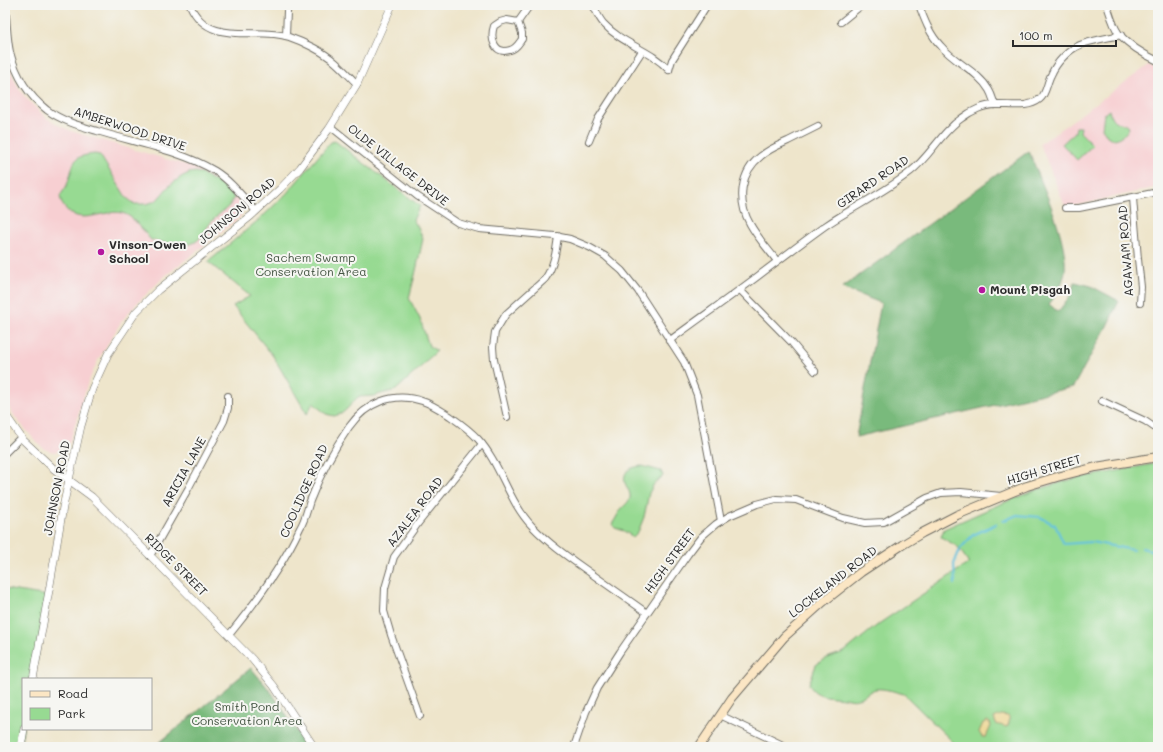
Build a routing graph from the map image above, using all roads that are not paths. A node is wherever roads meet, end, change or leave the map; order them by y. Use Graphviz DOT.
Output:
graph roads {
  1 [pos="190,5"];
  2 [pos="289,5"];
  3 [pos="392,5"];
  4 [pos="530,5"];
  5 [pos="593,5"];
  6 [pos="707,5"];
  7 [pos="862,5"];
  8 [pos="919,5"];
  9 [pos="1108,5"];
  10 [pos="5,7"];
  11 [pos="518,22"];
  12 [pos="841,22"];
  13 [pos="1121,35"];
  14 [pos="286,36"];
  15 [pos="642,51"];
  16 [pos="1158,61"];
  17 [pos="357,84"];
  18 [pos="995,105"];
  19 [pos="818,126"];
  20 [pos="331,127"];
  21 [pos="589,142"];
  22 [pos="1158,192"];
  23 [pos="1133,198"];
  24 [pos="1065,208"];
  25 [pos="256,211"];
  26 [pos="558,236"];
  27 [pos="777,261"];
  28 [pos="740,290"];
  29 [pos="1140,303"];
  30 [pos="670,341"];
  31 [pos="814,371"];
  32 [pos="228,396"];
  33 [pos="1102,401"];
  34 [pos="5,414"];
  35 [pos="508,417"];
  36 [pos="1158,430"];
  37 [pos="21,437"];
  38 [pos="482,444"];
  39 [pos="5,453"];
  40 [pos="1158,457"];
  41 [pos="69,480"];
  42 [pos="1001,496"];
  43 [pos="721,521"];
  44 [pos="150,556"];
  45 [pos="647,613"];
  46 [pos="229,635"];
  47 [pos="33,678"];
  48 [pos="720,715"];
  49 [pos="420,716"];
  50 [pos="24,730"];
  51 [pos="20,747"];
  52 [pos="314,747"];
  53 [pos="574,747"];
  54 [pos="699,747"];
  55 [pos="787,747"];
  1 -- 14 [label="street"];
  2 -- 14 [label="street"];
  3 -- 17 [label="street, JOHNSON ROAD"];
  4 -- 11 [label="street"];
  5 -- 15 [label="street"];
  6 -- 15 [label="street"];
  7 -- 12 [label="street"];
  8 -- 18 [label="street"];
  9 -- 13 [label="street"];
  10 -- 25 [label="street, AMBERWOOD DRIVE"];
  11 -- 11 [label="street"];
  13 -- 16 [label="street"];
  13 -- 18 [label="street, GIRARD ROAD"];
  14 -- 17 [label="street"];
  15 -- 21 [label="street"];
  17 -- 20 [label="street, JOHNSON ROAD"];
  18 -- 27 [label="street, GIRARD ROAD"];
  19 -- 27 [label="street"];
  20 -- 25 [label="street, JOHNSON ROAD"];
  20 -- 26 [label="street, OLDE VILLAGE DRIVE"];
  22 -- 23 [label="street"];
  23 -- 24 [label="street"];
  23 -- 29 [label="street, AGAWAM ROAD"];
  25 -- 41 [label="street, JOHNSON ROAD"];
  26 -- 30 [label="street, OLDE VILLAGE DRIVE"];
  26 -- 35 [label="street"];
  27 -- 28 [label="street, GIRARD ROAD"];
  28 -- 30 [label="street, GIRARD ROAD"];
  28 -- 31 [label="street"];
  30 -- 43 [label="street, OLDE VILLAGE DRIVE"];
  32 -- 44 [label="street, ARICIA LANE"];
  33 -- 36 [label="street"];
  34 -- 37 [label="street, RIDGE STREET"];
  37 -- 39 [label="street"];
  37 -- 41 [label="street, RIDGE STREET"];
  38 -- 45 [label="street, COOLIDGE ROAD"];
  38 -- 46 [label="street, COOLIDGE ROAD"];
  38 -- 49 [label="street, AZALEA ROAD"];
  40 -- 42 [label="main road, HIGH STREET"];
  41 -- 44 [label="street, RIDGE STREET"];
  41 -- 47 [label="street, JOHNSON ROAD"];
  42 -- 43 [label="street, HIGH STREET"];
  42 -- 48 [label="main road, LOCKELAND ROAD"];
  43 -- 45 [label="street, HIGH STREET"];
  44 -- 46 [label="street, RIDGE STREET"];
  45 -- 53 [label="street, HIGH STREET"];
  46 -- 52 [label="street, RIDGE STREET"];
  48 -- 54 [label="main road, LOCKELAND ROAD"];
  48 -- 55 [label="street"];
  50 -- 51 [label="street"];
}
